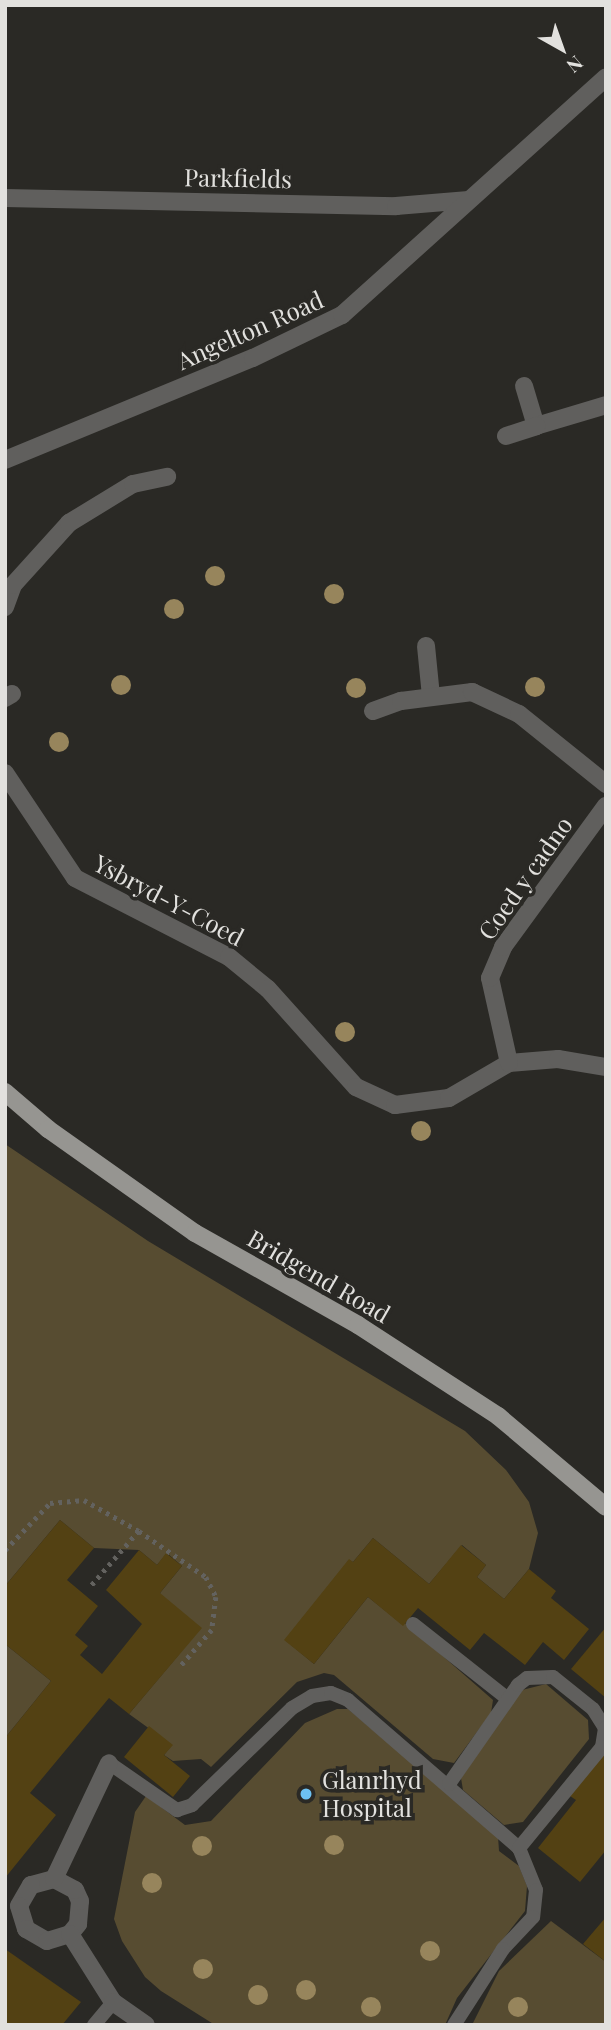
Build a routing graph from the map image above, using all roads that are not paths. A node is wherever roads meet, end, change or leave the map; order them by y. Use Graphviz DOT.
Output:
graph roads {
  1 [pos="606,77"];
  2 [pos="5,198"];
  3 [pos="469,200"];
  4 [pos="524,386"];
  5 [pos="606,405"];
  6 [pos="536,426"];
  7 [pos="506,436"];
  8 [pos="5,460"];
  9 [pos="167,477"];
  10 [pos="5,607"];
  11 [pos="426,646"];
  12 [pos="431,696"];
  13 [pos="373,711"];
  14 [pos="5,773"];
  15 [pos="606,784"];
  16 [pos="606,806"];
  17 [pos="509,1063"];
  18 [pos="606,1067"];
  19 [pos="5,1092"];
  20 [pos="606,1507"];
  21 [pos="413,1624"];
  22 [pos="508,1699"];
  23 [pos="109,1763"];
  24 [pos="449,1784"];
  25 [pos="519,1848"];
  26 [pos="54,1879"];
  27 [pos="70,1934"];
  28 [pos="113,2002"];
  29 [pos="94,2025"];
  30 [pos="146,2025"];
  31 [pos="454,2025"];
  1 -- 3 [label="street, Angelton Road"];
  2 -- 3 [label="street, Parkfields"];
  3 -- 8 [label="street, Angelton Road"];
  4 -- 6 [label="street"];
  5 -- 6 [label="street"];
  6 -- 7 [label="street"];
  9 -- 10 [label="street"];
  11 -- 12 [label="street"];
  12 -- 13 [label="street"];
  12 -- 15 [label="street"];
  14 -- 17 [label="street, Ysbryd-Y-Coed"];
  16 -- 17 [label="street, Coed y cadno"];
  17 -- 18 [label="street"];
  19 -- 20 [label="main road, Bridgend Road"];
  21 -- 22 [label="lane"];
  22 -- 24 [label="lane"];
  22 -- 25 [label="lane"];
  23 -- 24 [label="lane"];
  23 -- 26 [label="street"];
  24 -- 25 [label="lane"];
  25 -- 31 [label="lane"];
  26 -- 27 [label="street"];
  26 -- 27 [label="street"];
  27 -- 28 [label="street"];
  28 -- 29 [label="lane"];
  28 -- 30 [label="street"];
}
